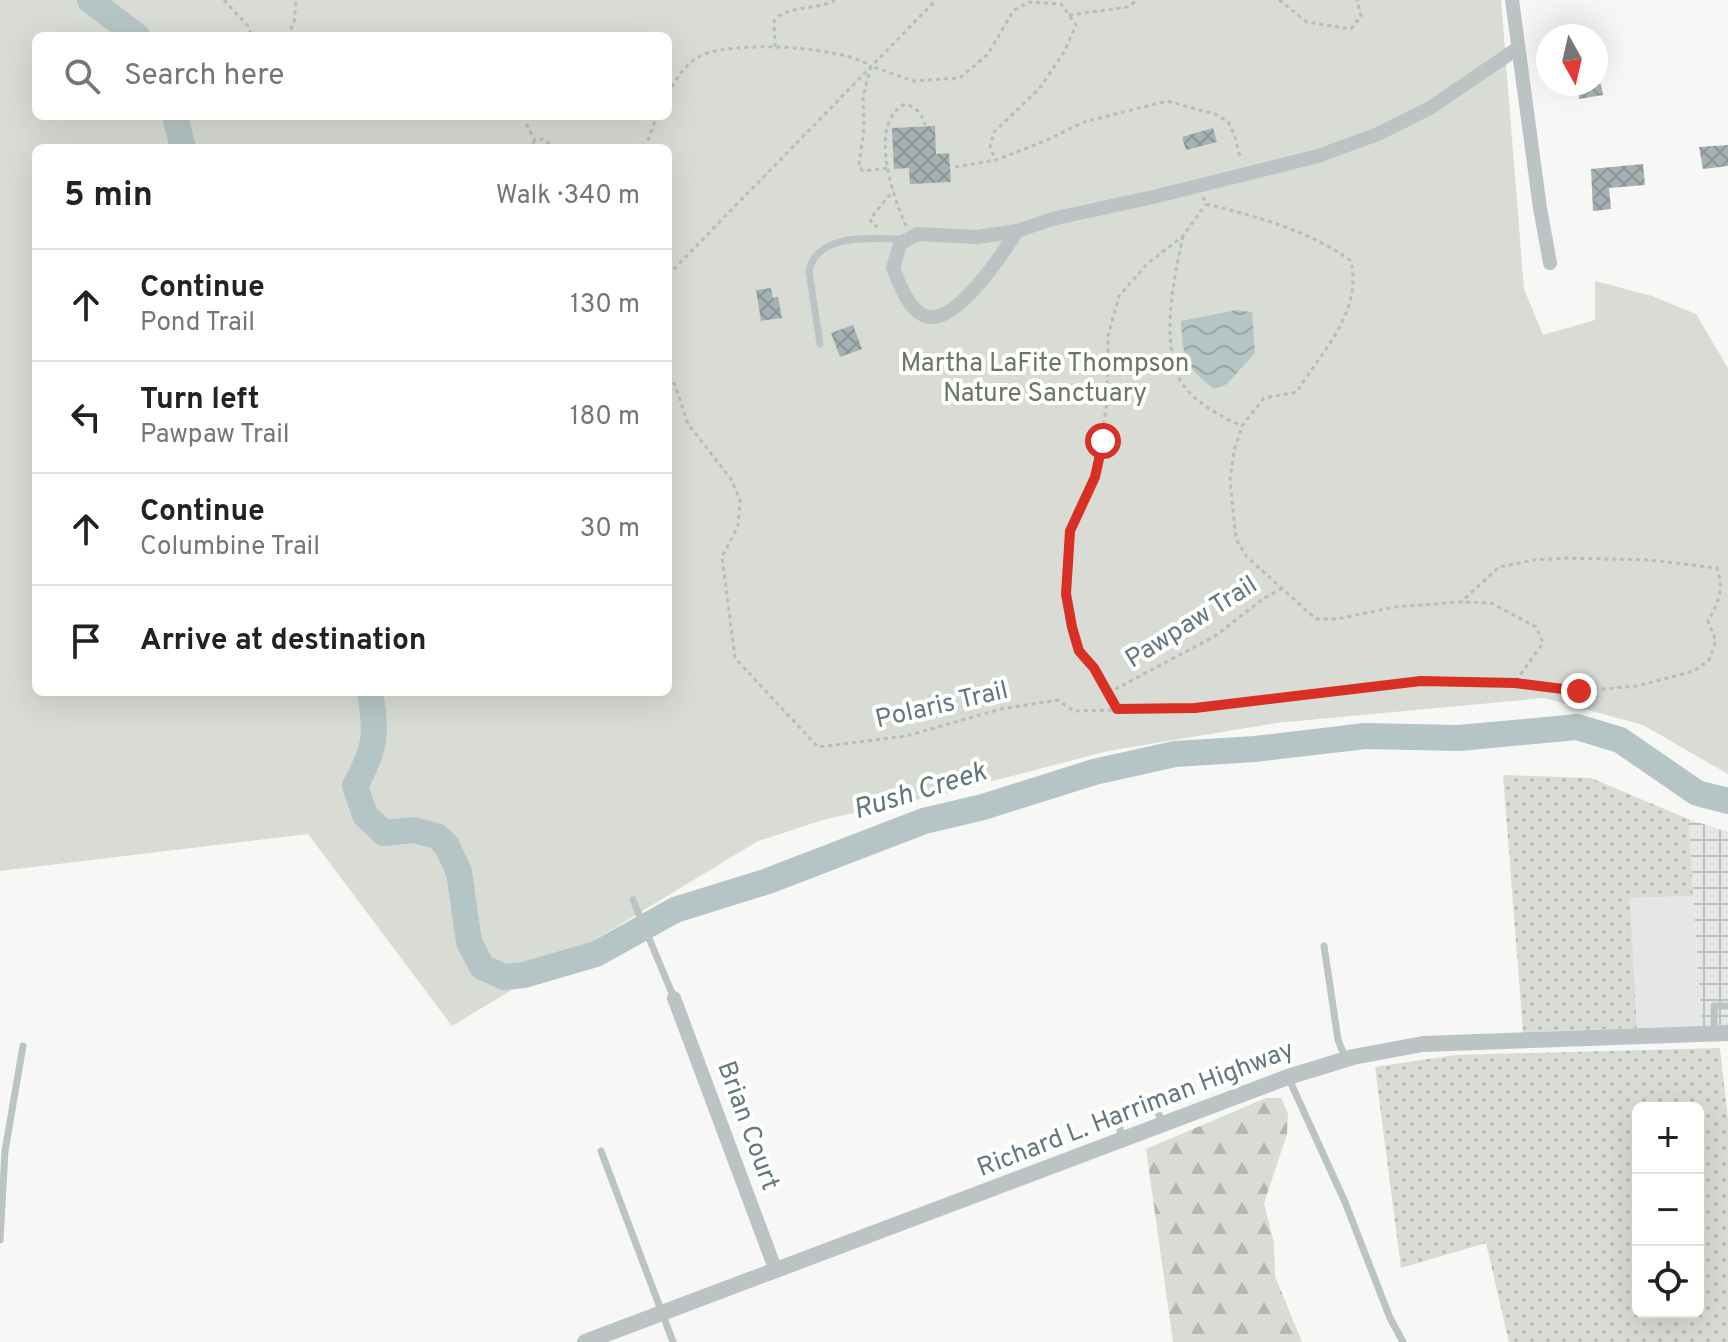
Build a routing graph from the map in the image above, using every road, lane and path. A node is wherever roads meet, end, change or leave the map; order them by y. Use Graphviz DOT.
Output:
graph roads {
  1 [pos="224,0"];
  2 [pos="296,0"];
  3 [pos="835,0"];
  4 [pos="936,0"];
  5 [pos="1137,0"];
  6 [pos="1279,0"];
  7 [pos="1357,0"];
  8 [pos="1512,0"];
  9 [pos="1069,15"];
  10 [pos="250,32"];
  11 [pos="289,32"];
  12 [pos="775,47"];
  13 [pos="1518,48"];
  14 [pos="874,66"];
  15 [pos="672,88"];
  16 [pos="528,120"];
  17 [pos="656,120"];
  18 [pos="925,125"];
  19 [pos="535,141"];
  20 [pos="531,144"];
  21 [pos="550,144"];
  22 [pos="646,144"];
  23 [pos="996,160"];
  24 [pos="955,167"];
  25 [pos="887,168"];
  26 [pos="1245,175"];
  27 [pos="1197,186"];
  28 [pos="895,189"];
  29 [pos="1206,204"];
  30 [pos="1017,231"];
  31 [pos="1183,236"];
  32 [pos="910,238"];
  33 [pos="1550,263"];
  34 [pos="672,271"];
  35 [pos="820,344"];
  36 [pos="672,381"];
  37 [pos="1242,426"];
  38 [pos="1281,589"];
  39 [pos="1461,602"];
  40 [pos="1515,683"];
  41 [pos="1108,693"];
  42 [pos="1117,709"];
  43 [pos="633,900"];
  44 [pos="1324,946"];
  45 [pos="674,998"];
  46 [pos="1728,1006"];
  47 [pos="1721,1034"];
  48 [pos="23,1046"];
  49 [pos="1346,1059"];
  50 [pos="1288,1077"];
  51 [pos="1165,1125"];
  52 [pos="1122,1141"];
  53 [pos="601,1151"];
  54 [pos="0,1240"];
  55 [pos="776,1271"];
  56 [pos="661,1314"];
  57 [pos="585,1342"];
  58 [pos="673,1342"];
  59 [pos="1403,1342"];
  1 -- 10 [label="path"];
  2 -- 11 [label="path"];
  3 -- 12 [label="path"];
  4 -- 14 [label="path"];
  5 -- 9 [label="path"];
  6 -- 7 [label="path"];
  8 -- 13 [label="street"];
  9 -- 14 [label="path"];
  9 -- 23 [label="path"];
  12 -- 14 [label="path"];
  12 -- 15 [label="path"];
  13 -- 26 [label="street"];
  13 -- 33 [label="street"];
  14 -- 25 [label="path"];
  14 -- 34 [label="path"];
  16 -- 19 [label="path"];
  17 -- 22 [label="path"];
  18 -- 25 [label="path"];
  19 -- 20 [label="path"];
  19 -- 21 [label="path"];
  23 -- 24 [label="path"];
  23 -- 26 [label="path"];
  25 -- 28 [label="path"];
  26 -- 27 [label="street"];
  27 -- 29 [label="path"];
  27 -- 30 [label="street"];
  28 -- 32 [label="path"];
  28 -- 32 [label="path"];
  29 -- 31 [label="path"];
  29 -- 37 [label="path"];
  30 -- 32 [label="street"];
  30 -- 32 [label="street"];
  31 -- 37 [label="path"];
  31 -- 41 [label="path"];
  32 -- 35 [label="lane"];
  36 -- 42 [label="path, Polaris Trail"];
  37 -- 38 [label="path"];
  38 -- 39 [label="path, Pawpaw Trail"];
  38 -- 41 [label="path, Pawpaw Trail"];
  39 -- 40 [label="path, Pawpaw Trail"];
  39 -- 40 [label="path, Pawpaw Trail"];
  40 -- 42 [label="path, Pawpaw Trail"];
  41 -- 42 [label="path, Pawpaw Trail"];
  43 -- 45 [label="lane"];
  44 -- 49 [label="lane"];
  45 -- 55 [label="street, Brian Court"];
  46 -- 47 [label="lane"];
  47 -- 49 [label="street, Richard L. Harriman Highway"];
  48 -- 54 [label="lane"];
  49 -- 50 [label="street, Richard L. Harriman Highway"];
  50 -- 51 [label="street, Richard L. Harriman Highway"];
  50 -- 59 [label="lane"];
  51 -- 52 [label="street, Richard L. Harriman Highway"];
  51 -- 52 [label="lane"];
  52 -- 55 [label="street, Richard L. Harriman Highway"];
  53 -- 56 [label="lane"];
  55 -- 56 [label="street, Richard L. Harriman Highway"];
  56 -- 57 [label="street, Richard L. Harriman Highway"];
  56 -- 58 [label="lane"];
}
